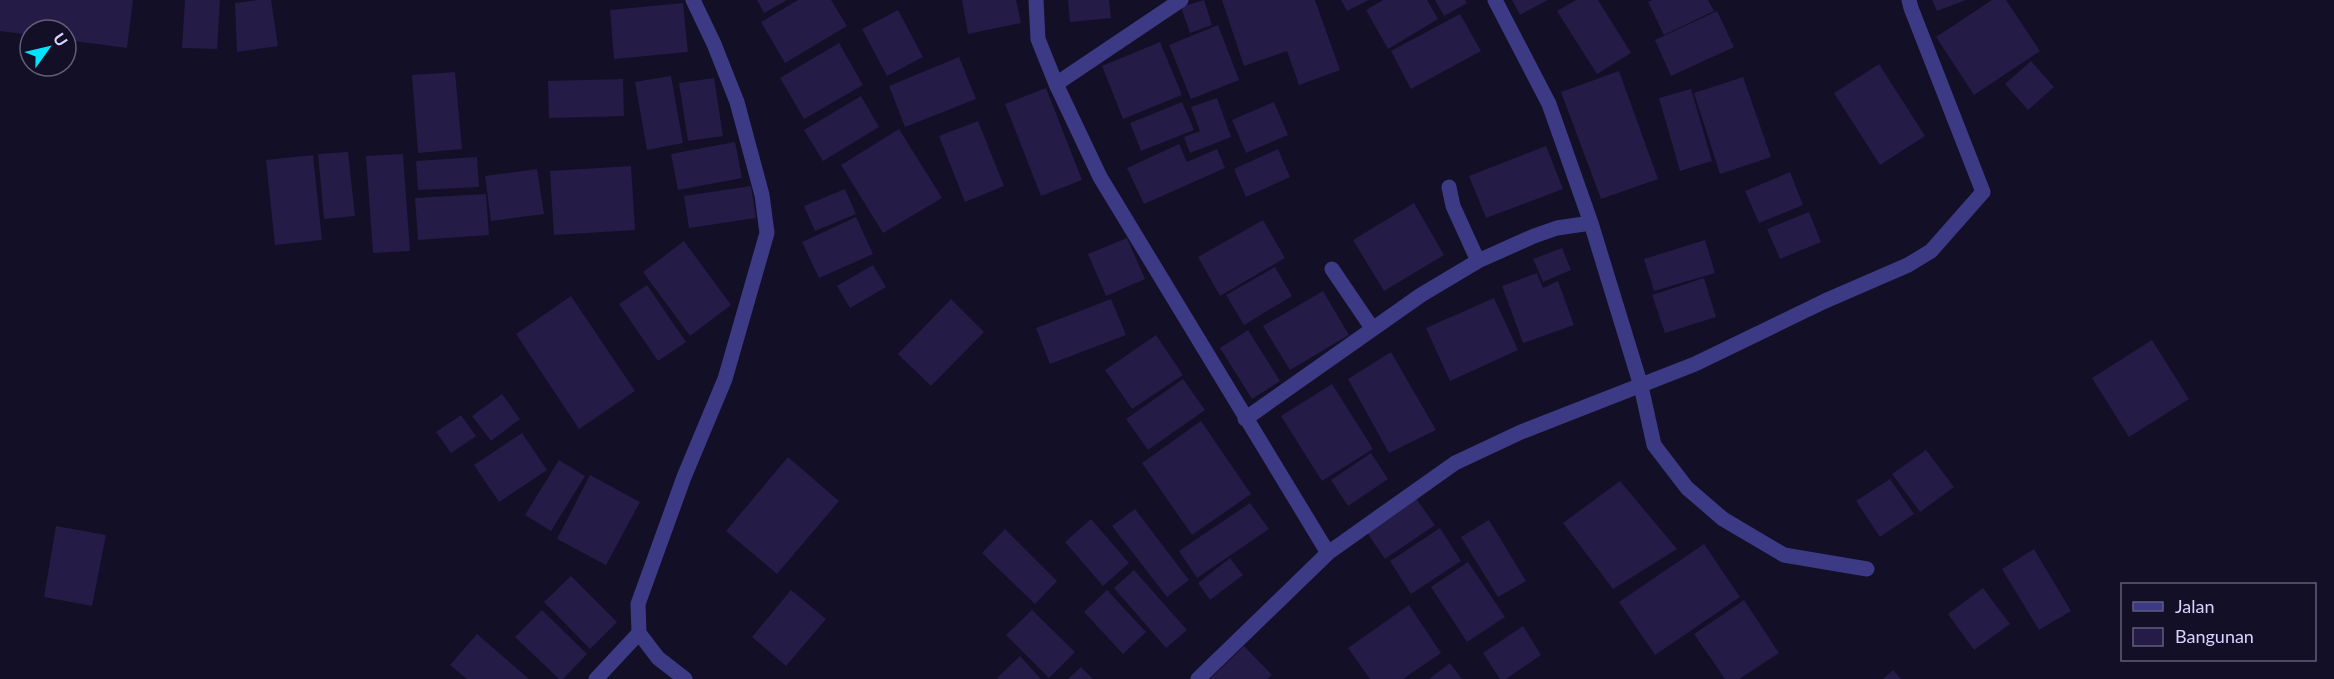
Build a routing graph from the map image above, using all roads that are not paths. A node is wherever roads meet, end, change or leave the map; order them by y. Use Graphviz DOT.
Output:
graph roads {
  1 [pos="693,0"];
  2 [pos="1036,0"];
  3 [pos="1181,0"];
  4 [pos="1496,0"];
  5 [pos="1909,0"];
  6 [pos="1056,84"];
  7 [pos="1449,187"];
  8 [pos="1591,223"];
  9 [pos="1478,261"];
  10 [pos="1332,269"];
  11 [pos="1372,328"];
  12 [pos="1641,386"];
  13 [pos="1245,418"];
  14 [pos="1328,553"];
  15 [pos="1867,569"];
  16 [pos="639,633"];
  17 [pos="596,679"];
  18 [pos="685,679"];
  19 [pos="1198,679"];
  1 -- 16 [label="street"];
  2 -- 6 [label="street"];
  3 -- 6 [label="street"];
  4 -- 8 [label="street"];
  5 -- 12 [label="street"];
  6 -- 13 [label="street"];
  7 -- 9 [label="street"];
  8 -- 9 [label="street"];
  8 -- 12 [label="street"];
  9 -- 11 [label="street"];
  10 -- 11 [label="street"];
  11 -- 13 [label="street"];
  12 -- 14 [label="street"];
  12 -- 15 [label="street"];
  13 -- 14 [label="street"];
  14 -- 19 [label="street"];
  16 -- 17 [label="street"];
  16 -- 18 [label="street"];
}
